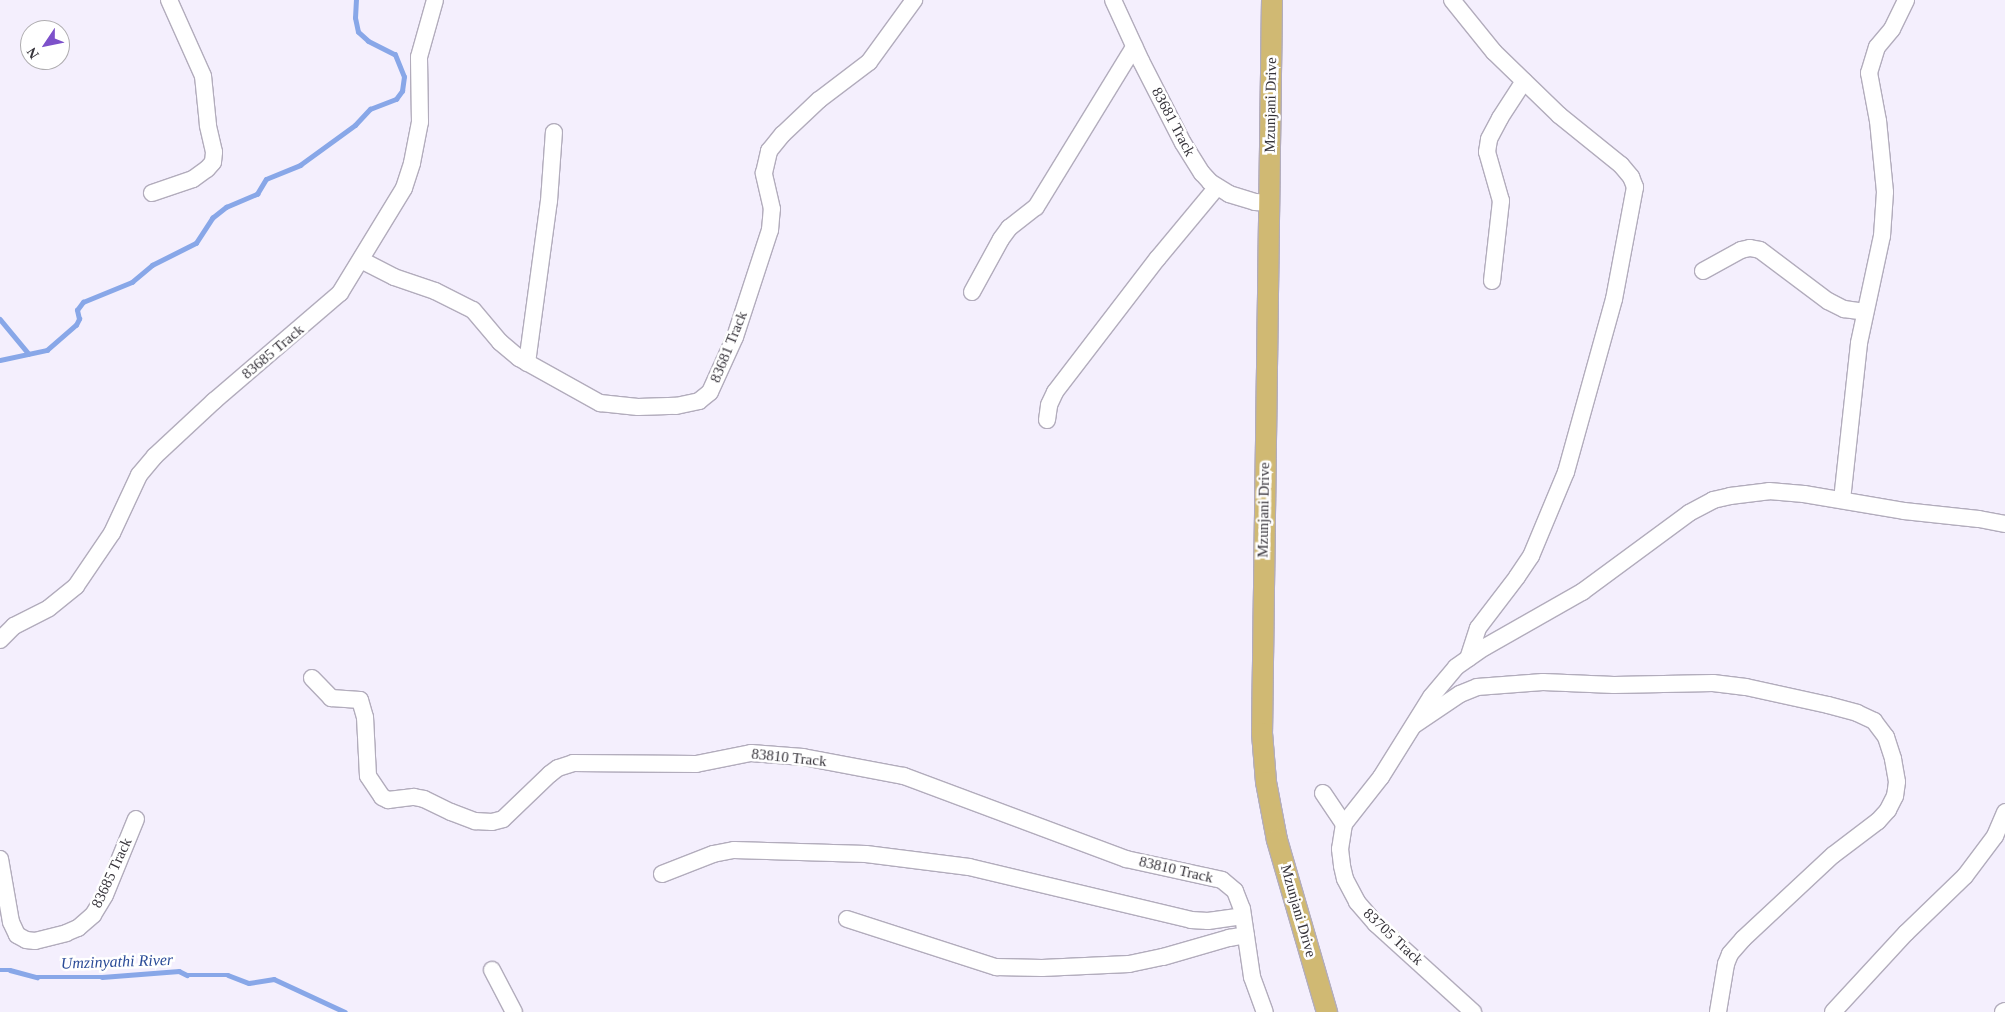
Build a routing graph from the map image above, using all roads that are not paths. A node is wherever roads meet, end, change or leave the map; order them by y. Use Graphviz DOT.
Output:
graph roads {
  1 [pos="169,0"];
  2 [pos="436,0"];
  3 [pos="914,0"];
  4 [pos="1113,0"];
  5 [pos="1272,0"];
  6 [pos="1452,0"];
  7 [pos="1906,0"];
  8 [pos="1134,47"];
  9 [pos="1524,81"];
  10 [pos="554,132"];
  11 [pos="1217,188"];
  12 [pos="152,193"];
  13 [pos="1270,203"];
  14 [pos="361,260"];
  15 [pos="1703,271"];
  16 [pos="1492,280"];
  17 [pos="972,292"];
  18 [pos="1865,312"];
  19 [pos="527,363"];
  20 [pos="1047,420"];
  21 [pos="1842,500"];
  22 [pos="2005,524"];
  23 [pos="0,640"];
  24 [pos="1468,658"];
  25 [pos="312,678"];
  26 [pos="1414,725"];
  27 [pos="1323,793"];
  28 [pos="2005,812"];
  29 [pos="136,819"];
  30 [pos="1344,824"];
  31 [pos="0,859"];
  32 [pos="662,874"];
  33 [pos="1244,916"];
  34 [pos="847,919"];
  35 [pos="1246,935"];
  36 [pos="492,970"];
  37 [pos="514,1012"];
  38 [pos="1265,1012"];
  39 [pos="1327,1012"];
  40 [pos="1473,1012"];
  41 [pos="1718,1012"];
  42 [pos="1833,1012"];
  1 -- 12 [label="street"];
  2 -- 14 [label="street, 83685 Track"];
  3 -- 19 [label="street, 83681 Track"];
  4 -- 8 [label="street, 83681 Track"];
  5 -- 13 [label="main road, Mzunjani Drive"];
  6 -- 9 [label="street"];
  7 -- 18 [label="street"];
  8 -- 11 [label="street, 83681 Track"];
  8 -- 17 [label="street"];
  9 -- 16 [label="street"];
  9 -- 24 [label="street"];
  10 -- 19 [label="street"];
  11 -- 13 [label="street, 83681 Track"];
  11 -- 20 [label="street"];
  13 -- 39 [label="main road, Mzunjani Drive"];
  14 -- 19 [label="street, 83681 Track"];
  14 -- 23 [label="street, 83685 Track"];
  15 -- 18 [label="street"];
  18 -- 21 [label="street"];
  21 -- 22 [label="street"];
  21 -- 24 [label="street"];
  24 -- 26 [label="street"];
  25 -- 33 [label="street, 83810 Track"];
  26 -- 30 [label="street"];
  26 -- 41 [label="street"];
  27 -- 30 [label="street"];
  28 -- 42 [label="street"];
  29 -- 31 [label="street, 83685 Track"];
  30 -- 40 [label="street, 83705 Track"];
  32 -- 33 [label="street"];
  33 -- 35 [label="street, 83810 Track"];
  34 -- 35 [label="street"];
  35 -- 38 [label="street, 83810 Track"];
  36 -- 37 [label="street"];
}
